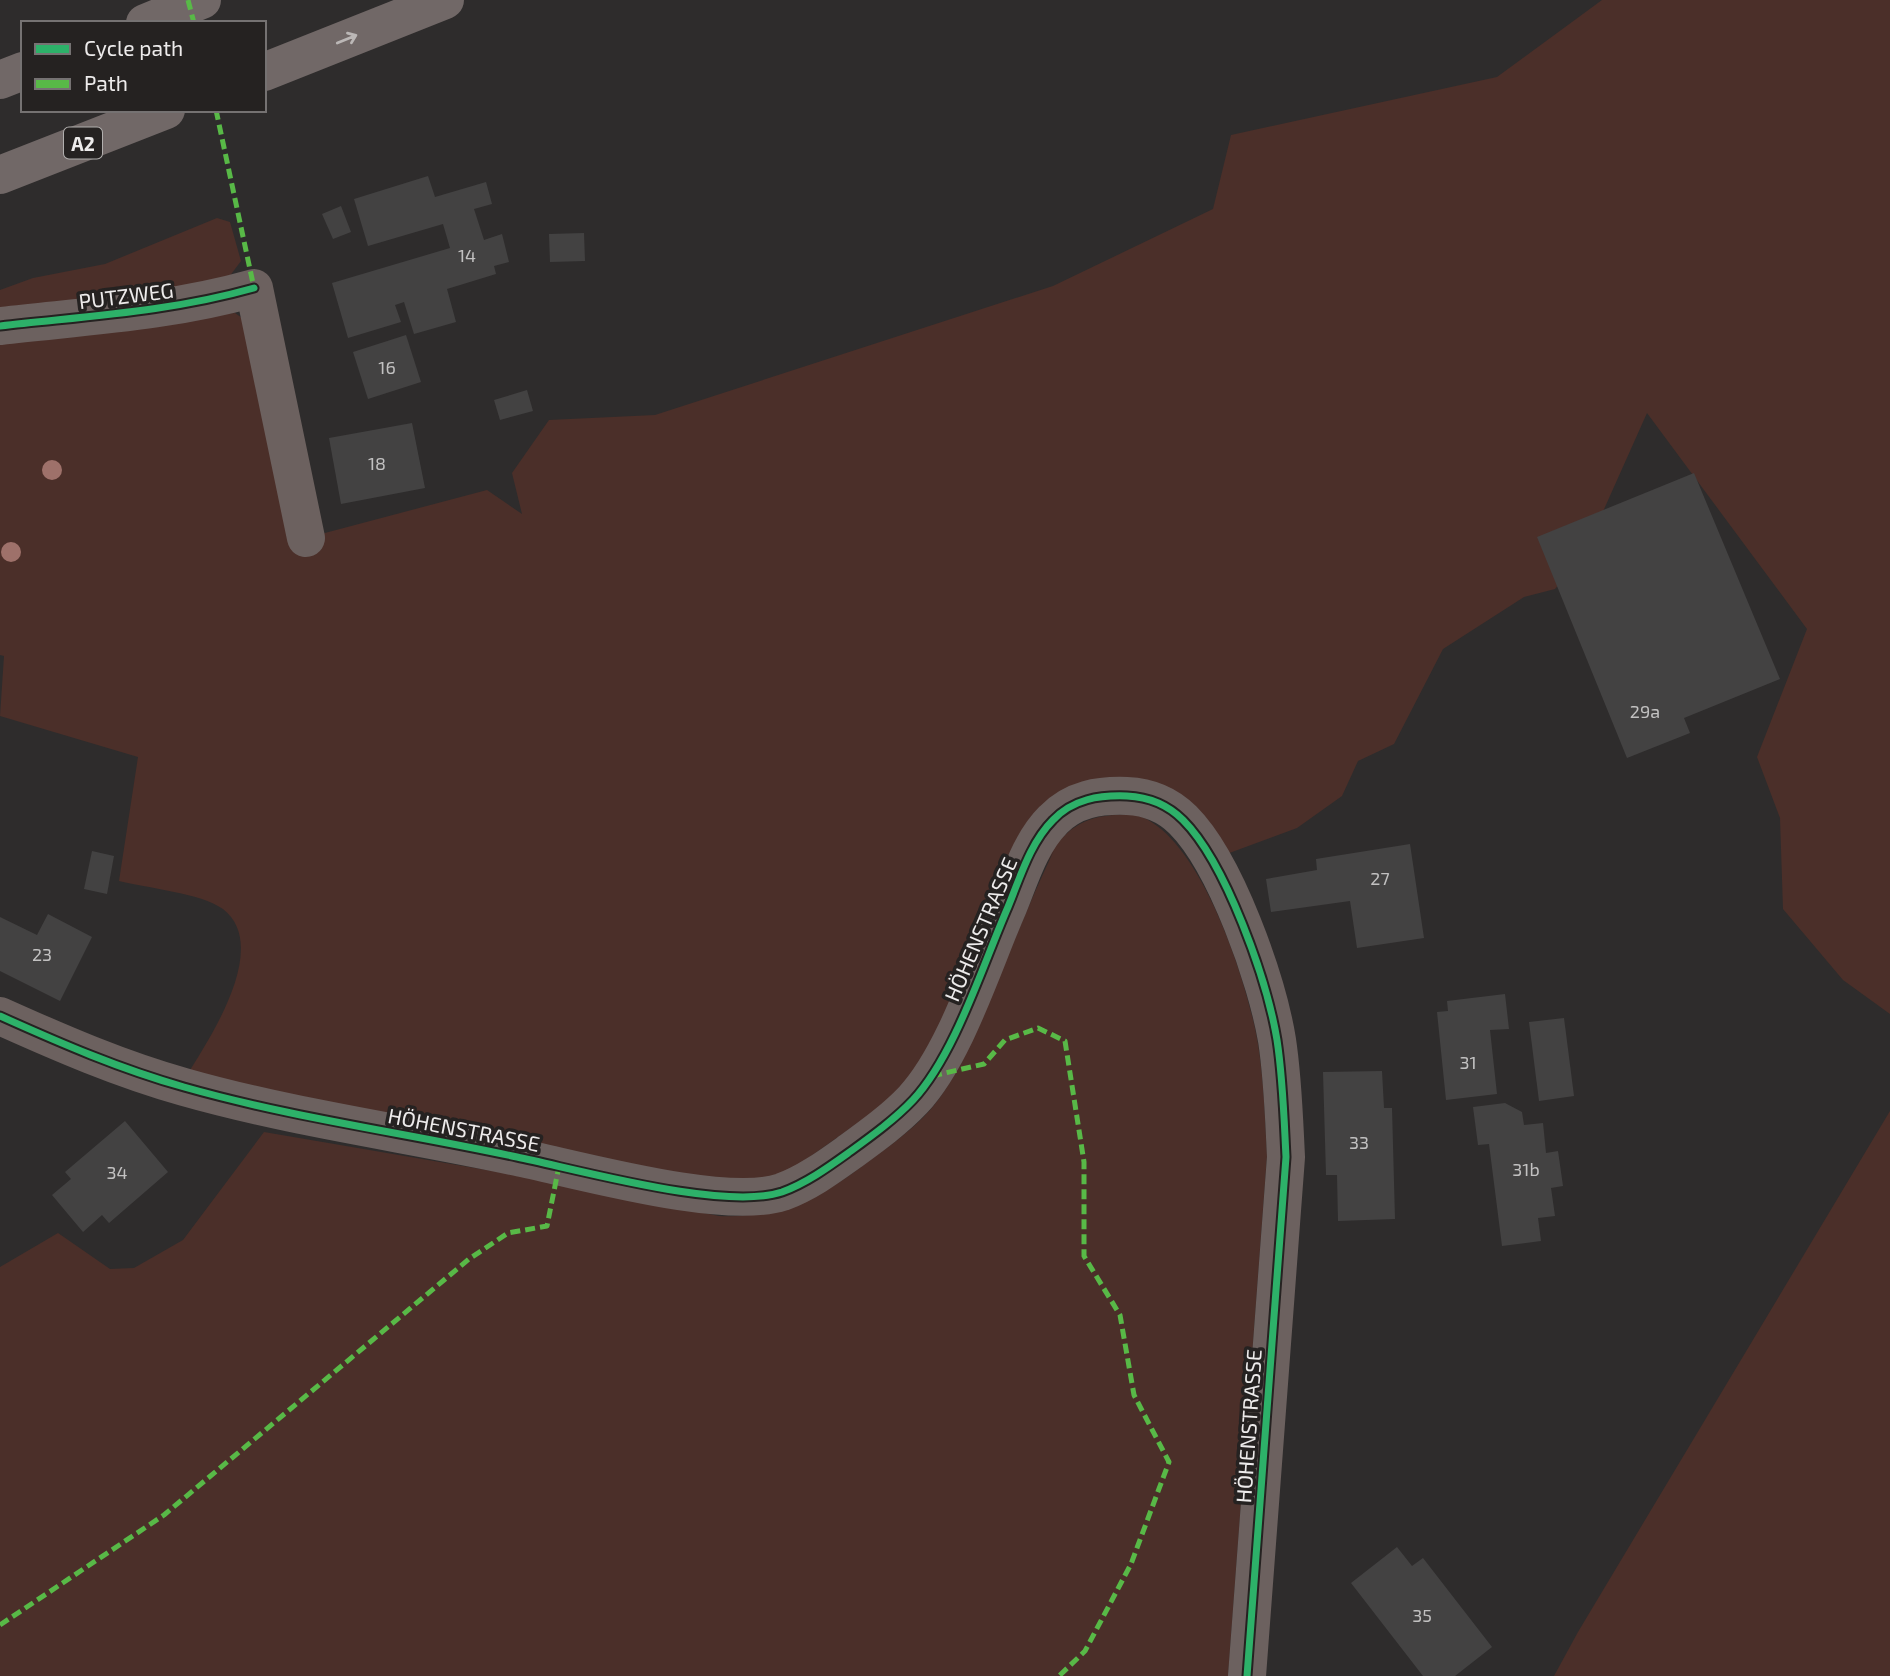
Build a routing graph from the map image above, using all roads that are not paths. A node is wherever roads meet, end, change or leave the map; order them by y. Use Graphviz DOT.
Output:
graph roads {
  1 [pos="202,0"];
  2 [pos="445,0"];
  3 [pos="150,21"];
  4 [pos="274,69"];
  5 [pos="21,72"];
  6 [pos="0,80"];
  7 [pos="161,112"];
  8 [pos="0,175"];
  9 [pos="0,326"];
  10 [pos="306,538"];
  11 [pos="0,1016"];
  12 [pos="1247,1676"];
  1 -- 3 [label="highway"];
  4 -- 2 [label="highway, one-way"];
  5 -- 6 [label="highway"];
  7 -- 8 [label="highway, A2"];
  9 -- 10 [label="street, PUTZWEG"];
  11 -- 12 [label="street, HÖHENSTRASSE"];
}
